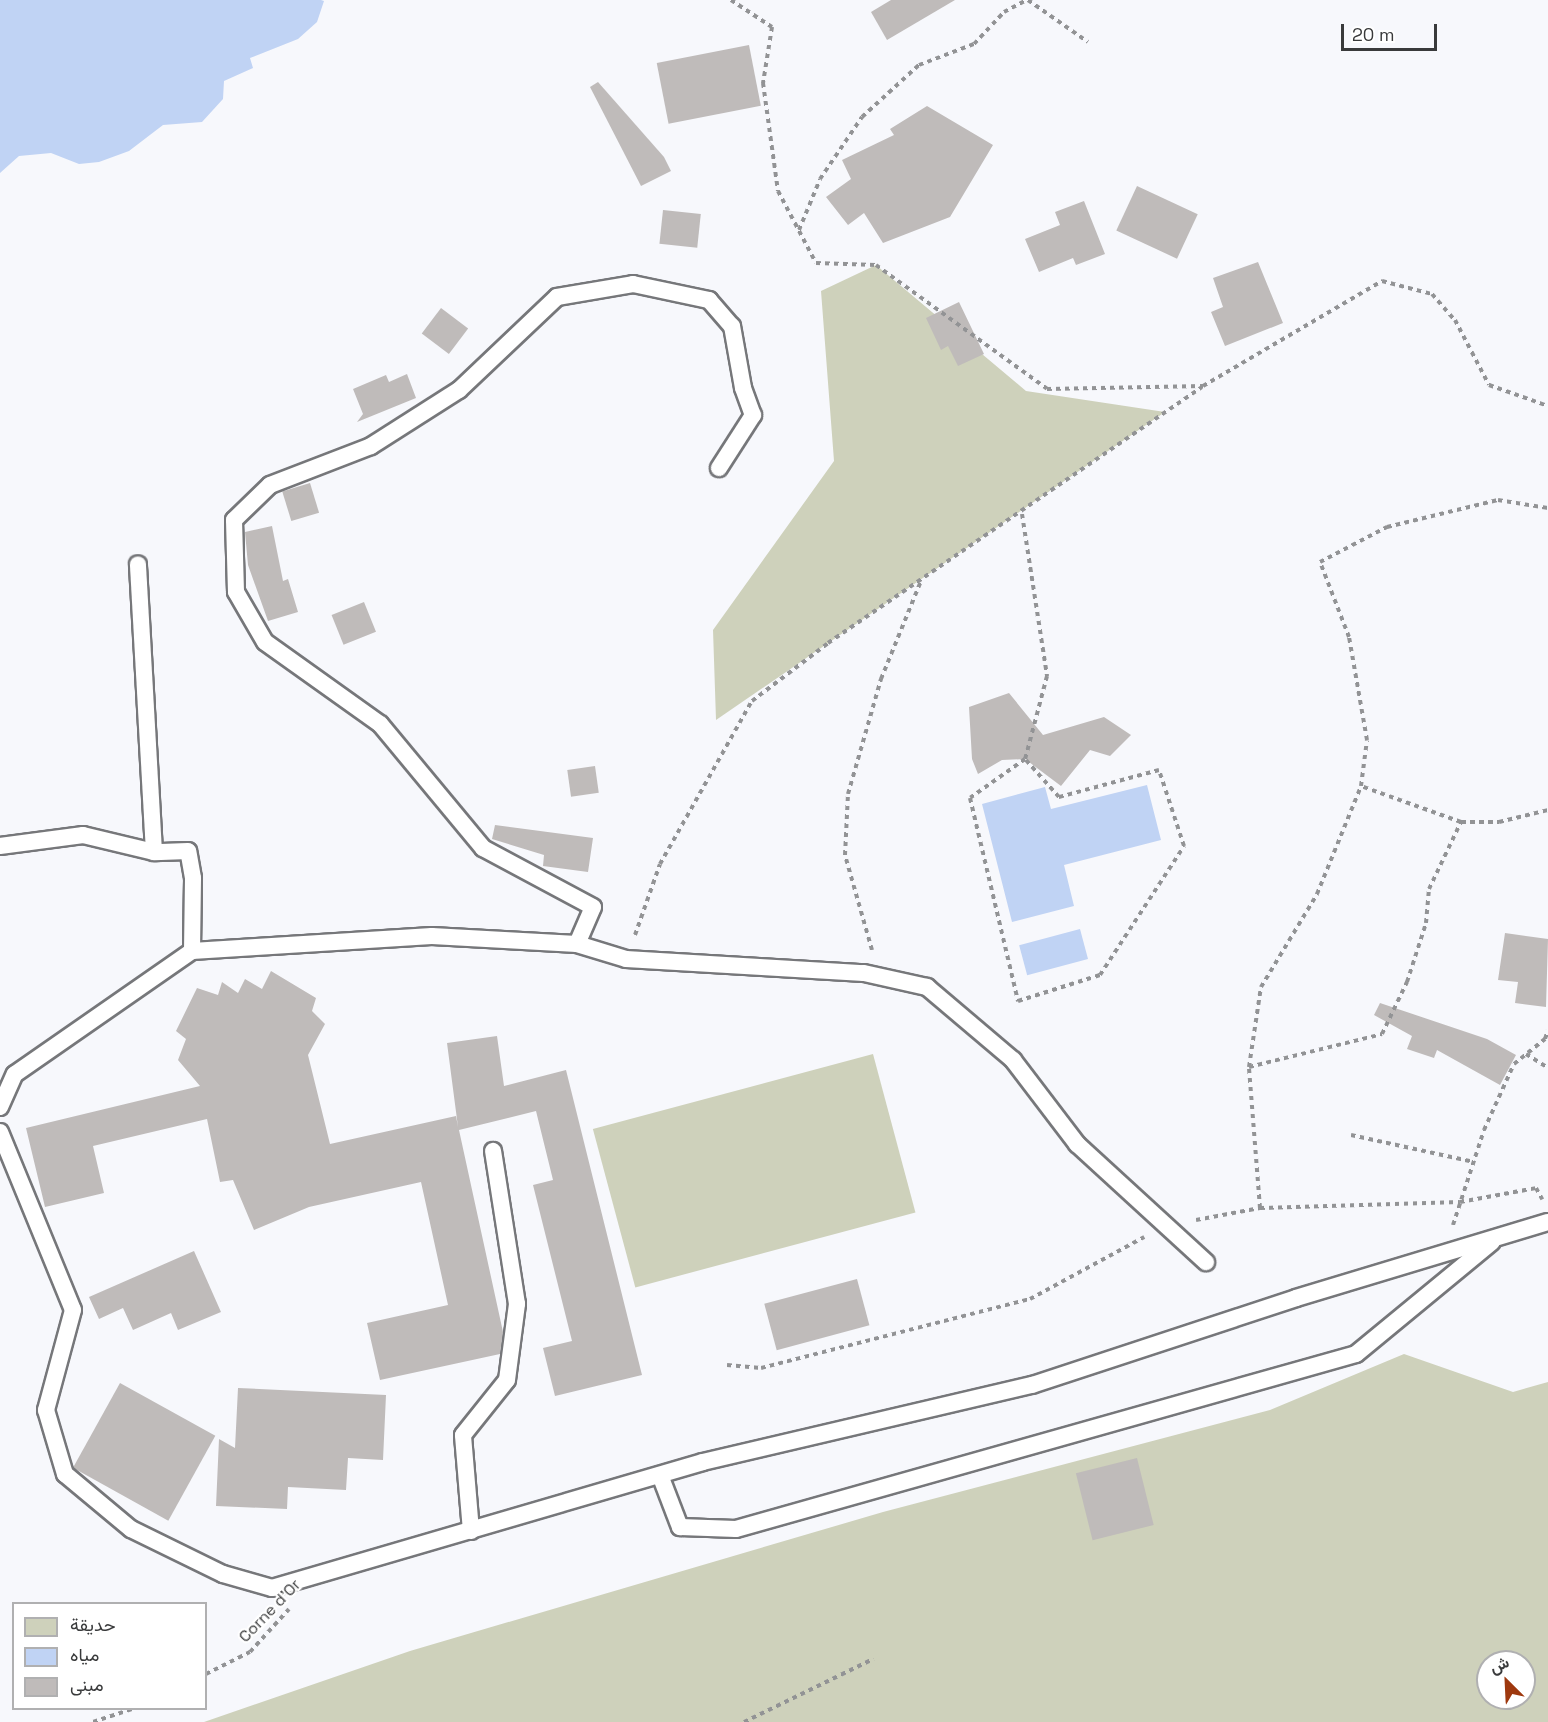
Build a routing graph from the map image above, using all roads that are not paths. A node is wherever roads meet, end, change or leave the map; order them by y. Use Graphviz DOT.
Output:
graph roads {
  1 [pos="719,468"];
  2 [pos="138,564"];
  3 [pos="0,846"];
  4 [pos="154,852"];
  5 [pos="578,944"];
  6 [pos="192,951"];
  7 [pos="0,1107"];
  8 [pos="0,1132"];
  9 [pos="493,1151"];
  10 [pos="1548,1222"];
  11 [pos="1498,1237"];
  12 [pos="1206,1262"];
  13 [pos="660,1475"];
  14 [pos="471,1531"];
  1 -- 5 [label="lane"];
  2 -- 4 [label="lane"];
  3 -- 4 [label="lane"];
  4 -- 6 [label="lane"];
  5 -- 6 [label="lane"];
  5 -- 12 [label="lane"];
  6 -- 7 [label="lane"];
  8 -- 14 [label="lane"];
  9 -- 14 [label="lane"];
  10 -- 11 [label="lane"];
  11 -- 13 [label="lane"];
  11 -- 13 [label="lane"];
  13 -- 14 [label="lane"];
}
